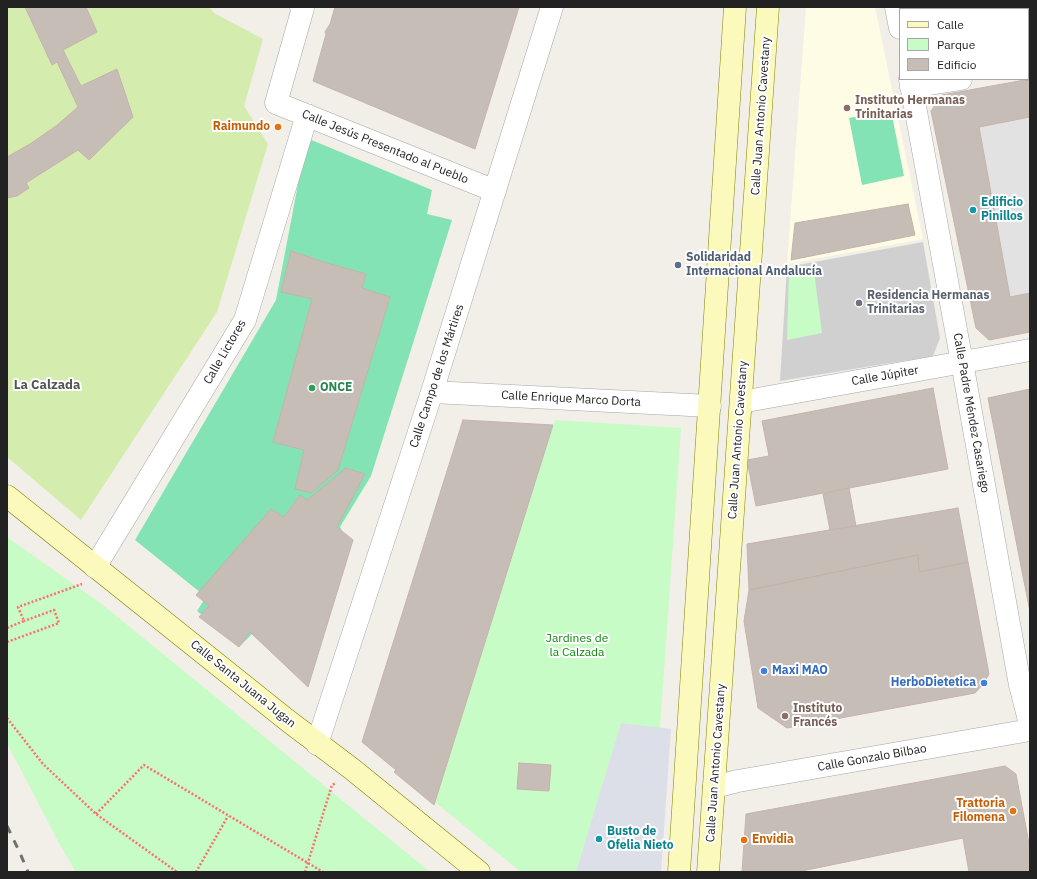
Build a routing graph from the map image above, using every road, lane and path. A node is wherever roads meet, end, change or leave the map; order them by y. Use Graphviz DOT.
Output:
graph roads {
  1 [pos="301,7"];
  2 [pos="552,7"];
  3 [pos="736,7"];
  4 [pos="768,7"];
  5 [pos="896,7"];
  6 [pos="899,23"];
  7 [pos="948,80"];
  8 [pos="910,83"];
  9 [pos="307,115"];
  10 [pos="495,191"];
  11 [pos="1030,350"];
  12 [pos="962,362"];
  13 [pos="432,392"];
  14 [pos="741,402"];
  15 [pos="710,406"];
  16 [pos="7,496"];
  17 [pos="100,571"];
  18 [pos="24,622"];
  19 [pos="7,628"];
  20 [pos="7,642"];
  21 [pos="7,718"];
  22 [pos="1030,724"];
  23 [pos="1030,730"];
  24 [pos="317,744"];
  25 [pos="337,782"];
  26 [pos="714,787"];
  27 [pos="96,814"];
  28 [pos="228,816"];
  29 [pos="308,863"];
  30 [pos="177,872"];
  31 [pos="196,872"];
  32 [pos="305,872"];
  33 [pos="323,872"];
  34 [pos="479,872"];
  35 [pos="679,872"];
  36 [pos="708,872"];
  1 -- 9 [label="street, Calle Jesús Presentado al Pueblo"];
  2 -- 10 [label="street, Calle Campo de los Mártires"];
  3 -- 15 [label="main road"];
  4 -- 14 [label="main road, Calle Juan Antonio Cavestany"];
  5 -- 6 [label="street"];
  7 -- 8 [label="street"];
  8 -- 12 [label="street, Calle Padre Méndez Casariego"];
  9 -- 10 [label="street, Calle Jesús Presentado al Pueblo"];
  9 -- 17 [label="street, Calle Lictores"];
  10 -- 13 [label="street, Calle Campo de los Mártires"];
  11 -- 12 [label="street, Calle Júpiter"];
  12 -- 14 [label="street, Calle Júpiter"];
  12 -- 22 [label="street, Calle Padre Méndez Casariego"];
  13 -- 15 [label="street, Calle Enrique Marco Dorta"];
  13 -- 24 [label="street, Calle Campo de los Mártires"];
  14 -- 26 [label="main road, Calle Juan Antonio Cavestany"];
  15 -- 35 [label="main road"];
  16 -- 17 [label="main road, Calle Santa Juana Jugan"];
  17 -- 18 [label="path"];
  17 -- 24 [label="main road, Calle Santa Juana Jugan"];
  18 -- 19 [label="path"];
  18 -- 20 [label="path"];
  21 -- 27 [label="path"];
  23 -- 26 [label="street, Calle Gonzalo Bilbao"];
  24 -- 34 [label="main road, Calle Santa Juana Jugan"];
  25 -- 29 [label="path"];
  26 -- 36 [label="main road, Calle Juan Antonio Cavestany"];
  27 -- 28 [label="path"];
  27 -- 30 [label="path"];
  28 -- 29 [label="path"];
  28 -- 31 [label="path"];
  29 -- 32 [label="path"];
  29 -- 33 [label="path"];
}
